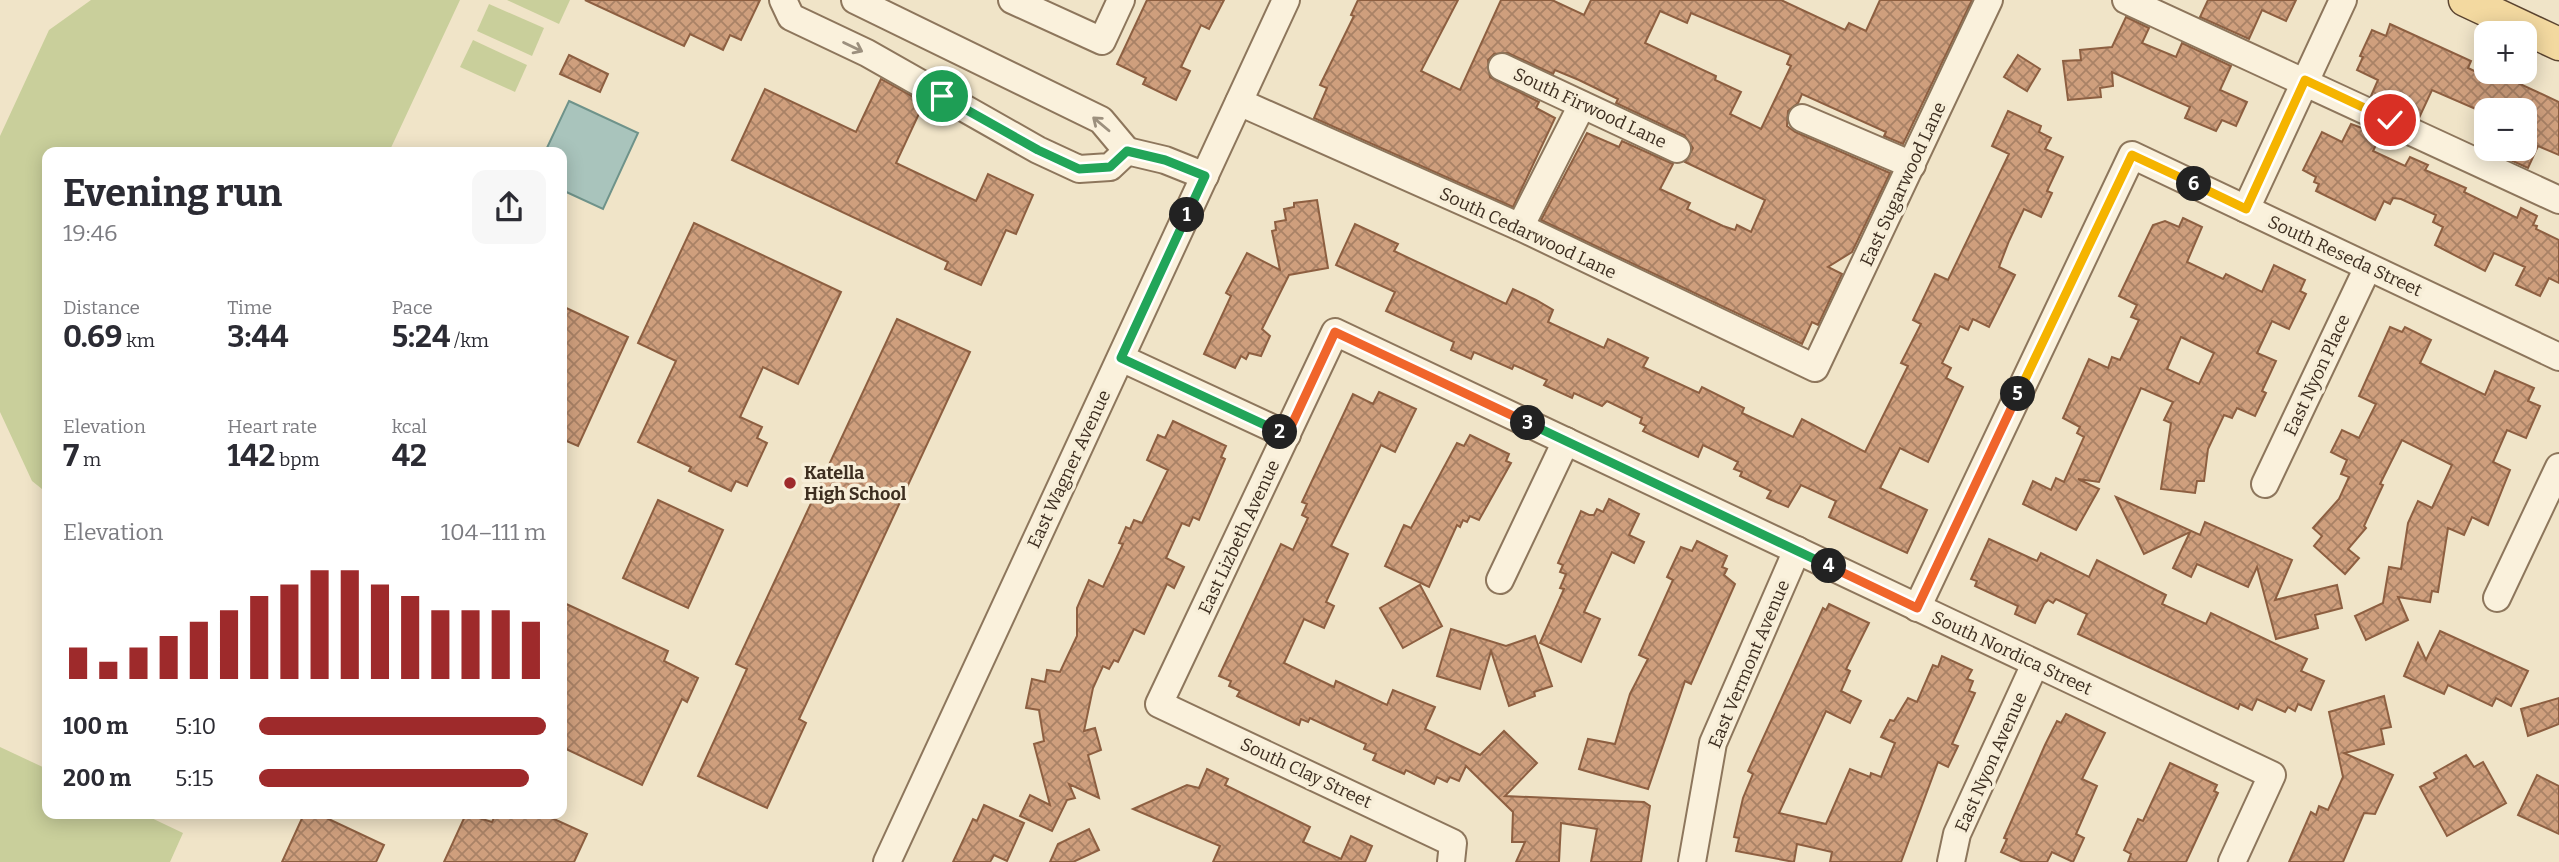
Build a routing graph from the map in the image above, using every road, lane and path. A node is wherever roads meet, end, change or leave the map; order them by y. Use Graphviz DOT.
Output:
graph roads {
  1 [pos="855,0"];
  2 [pos="1012,0"];
  3 [pos="1121,0"];
  4 [pos="1286,0"];
  5 [pos="1989,0"];
  6 [pos="2126,0"];
  7 [pos="2343,0"];
  8 [pos="2465,0"];
  9 [pos="787,8"];
  10 [pos="2559,44"];
  11 [pos="1502,67"];
  12 [pos="2305,80"];
  13 [pos="1239,102"];
  14 [pos="1582,105"];
  15 [pos="1802,118"];
  16 [pos="1677,149"];
  17 [pos="1127,151"];
  18 [pos="1912,165"];
  19 [pos="1205,176"];
  20 [pos="2559,200"];
  21 [pos="2246,209"];
  22 [pos="1520,227"];
  23 [pos="2368,267"];
  24 [pos="1335,332"];
  25 [pos="2559,357"];
  26 [pos="1121,358"];
  27 [pos="1815,368"];
  28 [pos="1287,435"];
  29 [pos="1566,441"];
  30 [pos="2559,467"];
  31 [pos="2265,484"];
  32 [pos="1797,550"];
  33 [pos="1500,580"];
  34 [pos="2497,598"];
  35 [pos="1917,608"];
  36 [pos="2035,664"];
  37 [pos="1159,704"];
  38 [pos="1452,852"];
  39 [pos="887,862"];
  40 [pos="1692,862"];
  41 [pos="1951,862"];
  42 [pos="2232,862"];
  17 -- 1 [label="street, one-way"];
  2 -- 3 [label="street"];
  4 -- 13 [label="street, East Wagner Avenue"];
  5 -- 18 [label="street, East Sugarwood Lane"];
  6 -- 12 [label="street"];
  7 -- 12 [label="street"];
  8 -- 10 [label="main road"];
  9 -- 17 [label="street, one-way"];
  11 -- 14 [label="street, South Firwood Lane"];
  12 -- 20 [label="street"];
  12 -- 21 [label="street"];
  13 -- 19 [label="street, East Wagner Avenue"];
  13 -- 22 [label="street, South Cedarwood Lane"];
  14 -- 16 [label="street, South Firwood Lane"];
  14 -- 22 [label="street"];
  15 -- 18 [label="street"];
  17 -- 19 [label="street"];
  18 -- 27 [label="street, East Sugarwood Lane"];
  19 -- 26 [label="street, East Wagner Avenue"];
  21 -- 23 [label="street, South Reseda Street"];
  21 -- 35 [label="street, South Reseda Street"];
  22 -- 27 [label="street, South Cedarwood Lane"];
  23 -- 25 [label="street, South Reseda Street"];
  23 -- 31 [label="street, East Nyon Place"];
  24 -- 28 [label="street, East Lizbeth Avenue"];
  24 -- 29 [label="street, South Nordica Street"];
  26 -- 28 [label="street"];
  26 -- 39 [label="street, East Wagner Avenue"];
  28 -- 37 [label="street, East Lizbeth Avenue"];
  29 -- 32 [label="street, South Nordica Street"];
  29 -- 33 [label="street"];
  30 -- 34 [label="street"];
  32 -- 35 [label="street, South Nordica Street"];
  32 -- 40 [label="street, East Vermont Avenue"];
  35 -- 36 [label="street, South Nordica Street"];
  36 -- 41 [label="street, East Nyon Avenue"];
  36 -- 42 [label="street, South Nordica Street"];
  37 -- 38 [label="street, South Clay Street"];
}
